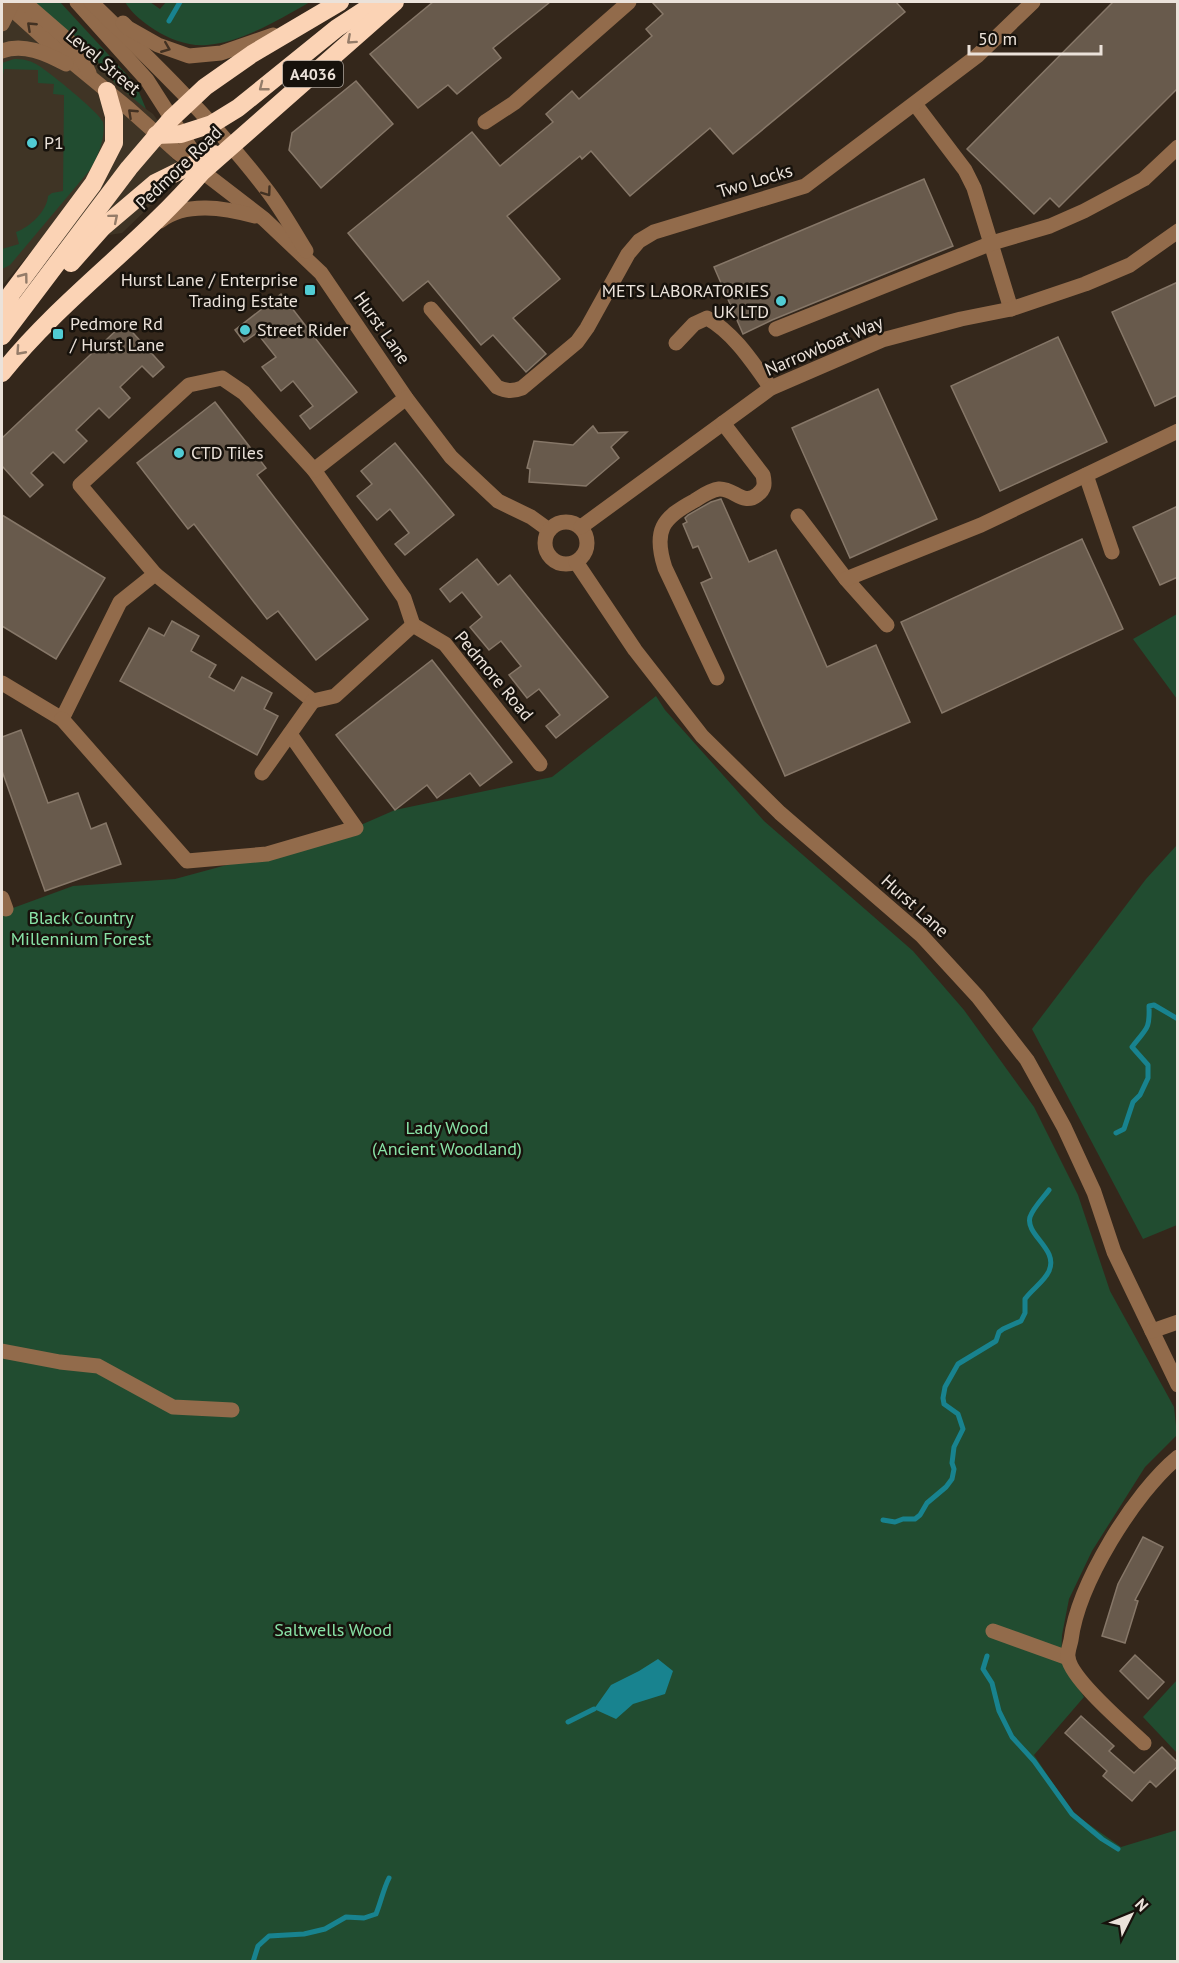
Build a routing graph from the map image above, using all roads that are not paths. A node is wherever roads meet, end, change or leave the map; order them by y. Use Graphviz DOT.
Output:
graph roads {
  1 [pos="77,2"];
  2 [pos="102,2"];
  3 [pos="340,2"];
  4 [pos="377,2"];
  5 [pos="394,2"];
  6 [pos="629,2"];
  7 [pos="1033,2"];
  8 [pos="13,3"];
  9 [pos="304,23"];
  10 [pos="2,24"];
  11 [pos="2,51"];
  12 [pos="92,78"];
  13 [pos="107,91"];
  14 [pos="190,101"];
  15 [pos="915,104"];
  16 [pos="485,122"];
  17 [pos="212,124"];
  18 [pos="156,135"];
  19 [pos="177,135"];
  20 [pos="231,146"];
  21 [pos="1178,147"];
  22 [pos="197,166"];
  23 [pos="264,219"];
  24 [pos="1178,231"];
  25 [pos="138,237"];
  26 [pos="992,243"];
  27 [pos="321,273"];
  28 [pos="431,309"];
  29 [pos="1011,309"];
  30 [pos="2,329"];
  31 [pos="776,329"];
  32 [pos="2,336"];
  33 [pos="676,343"];
  34 [pos="2,373"];
  35 [pos="771,388"];
  36 [pos="406,398"];
  37 [pos="723,423"];
  38 [pos="1178,431"];
  39 [pos="314,470"];
  40 [pos="1086,475"];
  41 [pos="798,516"];
  42 [pos="581,527"];
  43 [pos="549,530"];
  44 [pos="1112,552"];
  45 [pos="576,562"];
  46 [pos="155,574"];
  47 [pos="846,579"];
  48 [pos="413,625"];
  49 [pos="887,625"];
  50 [pos="717,678"];
  51 [pos="2,683"];
  52 [pos="313,700"];
  53 [pos="62,719"];
  54 [pos="290,734"];
  55 [pos="540,764"];
  56 [pos="262,773"];
  57 [pos="1178,1322"];
  58 [pos="1152,1331"];
  59 [pos="2,1351"];
  60 [pos="1178,1385"];
  61 [pos="232,1410"];
  62 [pos="1178,1457"];
  63 [pos="993,1631"];
  64 [pos="1068,1658"];
  65 [pos="1144,1743"];
  1 -- 19 [label="street"];
  2 -- 9 [label="street, one-way"];
  2 -- 14 [label="street, Level Street"];
  3 -- 9 [label="highway, Pedmore Road / A4036"];
  4 -- 17 [label="highway, one-way"];
  5 -- 20 [label="highway, Pedmore Road / A4036, one-way"];
  6 -- 16 [label="street"];
  7 -- 15 [label="street, Two Locks"];
  8 -- 10 [label="street"];
  8 -- 12 [label="street, Level Street"];
  9 -- 14 [label="highway, Pedmore Road / A4036"];
  11 -- 12 [label="street"];
  12 -- 13 [label="street, Level Street"];
  18 -- 13 [label="street, Level Street, one-way"];
  30 -- 13 [label="highway, one-way"];
  14 -- 17 [label="street"];
  14 -- 19 [label="highway, Pedmore Road / A4036"];
  15 -- 26 [label="street"];
  15 -- 28 [label="street, Two Locks"];
  17 -- 19 [label="highway"];
  17 -- 20 [label="street"];
  18 -- 19 [label="highway, Pedmore Road / A4036"];
  18 -- 19 [label="street, Level Street"];
  18 -- 32 [label="highway, Pedmore Road / A4036"];
  19 -- 22 [label="street, Hurst Lane"];
  20 -- 22 [label="highway, Pedmore Road / A4036"];
  20 -- 27 [label="street, one-way"];
  21 -- 26 [label="street"];
  22 -- 23 [label="street, Hurst Lane"];
  22 -- 25 [label="highway, Pedmore Road / A4036"];
  32 -- 22 [label="highway, one-way"];
  23 -- 25 [label="street"];
  23 -- 27 [label="street, Hurst Lane"];
  24 -- 29 [label="street, Narrowboat Way"];
  25 -- 34 [label="highway, Pedmore Road / A4036, one-way"];
  26 -- 29 [label="street"];
  26 -- 31 [label="street"];
  27 -- 36 [label="street, Hurst Lane"];
  29 -- 35 [label="street, Narrowboat Way"];
  33 -- 35 [label="street"];
  35 -- 37 [label="street, Narrowboat Way"];
  36 -- 39 [label="street"];
  36 -- 43 [label="street, Hurst Lane"];
  37 -- 42 [label="street, Narrowboat Way"];
  37 -- 50 [label="street"];
  38 -- 40 [label="street"];
  39 -- 46 [label="street"];
  39 -- 48 [label="street"];
  40 -- 44 [label="street"];
  40 -- 47 [label="street"];
  41 -- 47 [label="street"];
  42 -- 43 [label="street"];
  42 -- 45 [label="street"];
  43 -- 45 [label="street"];
  45 -- 58 [label="street, Hurst Lane"];
  46 -- 52 [label="street"];
  46 -- 53 [label="street"];
  47 -- 49 [label="street"];
  48 -- 52 [label="street"];
  48 -- 55 [label="street, Pedmore Road"];
  51 -- 53 [label="street"];
  52 -- 54 [label="street"];
  53 -- 54 [label="street"];
  54 -- 56 [label="street"];
  57 -- 58 [label="street"];
  58 -- 60 [label="street, Hurst Lane"];
  59 -- 61 [label="street"];
  62 -- 64 [label="street"];
  63 -- 64 [label="street"];
  64 -- 65 [label="street"];
}
